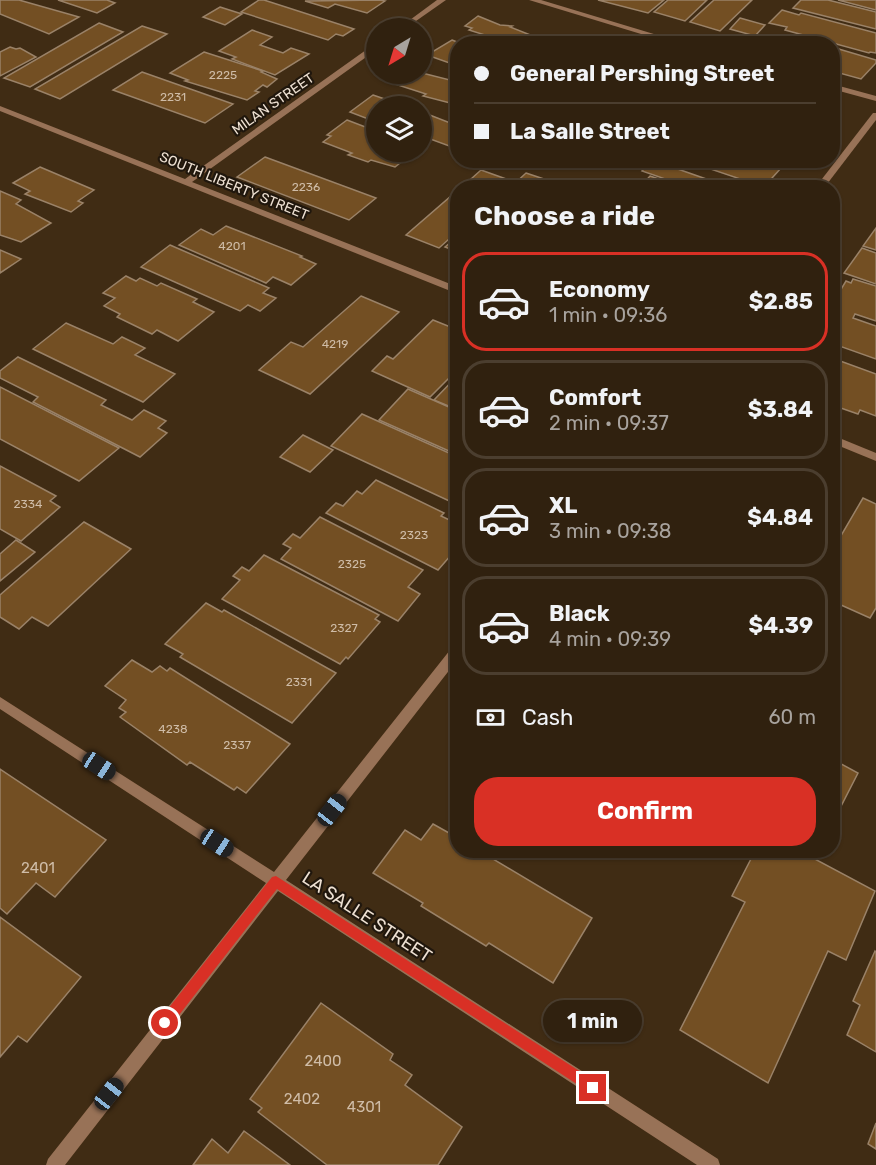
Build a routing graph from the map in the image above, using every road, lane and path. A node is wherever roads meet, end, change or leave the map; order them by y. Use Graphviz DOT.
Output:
graph roads {
  1 [pos="442,0"];
  2 [pos="533,0"];
  3 [pos="416,18"];
  4 [pos="657,36"];
  5 [pos="366,54"];
  6 [pos="840,88"];
  7 [pos="876,99"];
  8 [pos="0,108"];
  9 [pos="876,115"];
  10 [pos="840,161"];
  11 [pos="835,168"];
  12 [pos="825,180"];
  13 [pos="185,183"];
  14 [pos="450,288"];
  15 [pos="840,442"];
  16 [pos="876,457"];
  17 [pos="450,659"];
  18 [pos="0,702"];
  19 [pos="276,881"];
  20 [pos="54,1165"];
  21 [pos="712,1165"];
  1 -- 3 [label="street"];
  2 -- 4 [label="street"];
  5 -- 13 [label="street, MILAN STREET"];
  6 -- 7 [label="street"];
  8 -- 13 [label="street, SOUTH LIBERTY STREET"];
  9 -- 10 [label="street"];
  11 -- 12 [label="street"];
  13 -- 14 [label="street, SOUTH LIBERTY STREET"];
  15 -- 16 [label="street"];
  17 -- 19 [label="street"];
  18 -- 19 [label="street, LA SALLE STREET"];
  19 -- 20 [label="street"];
  19 -- 21 [label="street, LA SALLE STREET"];
}
